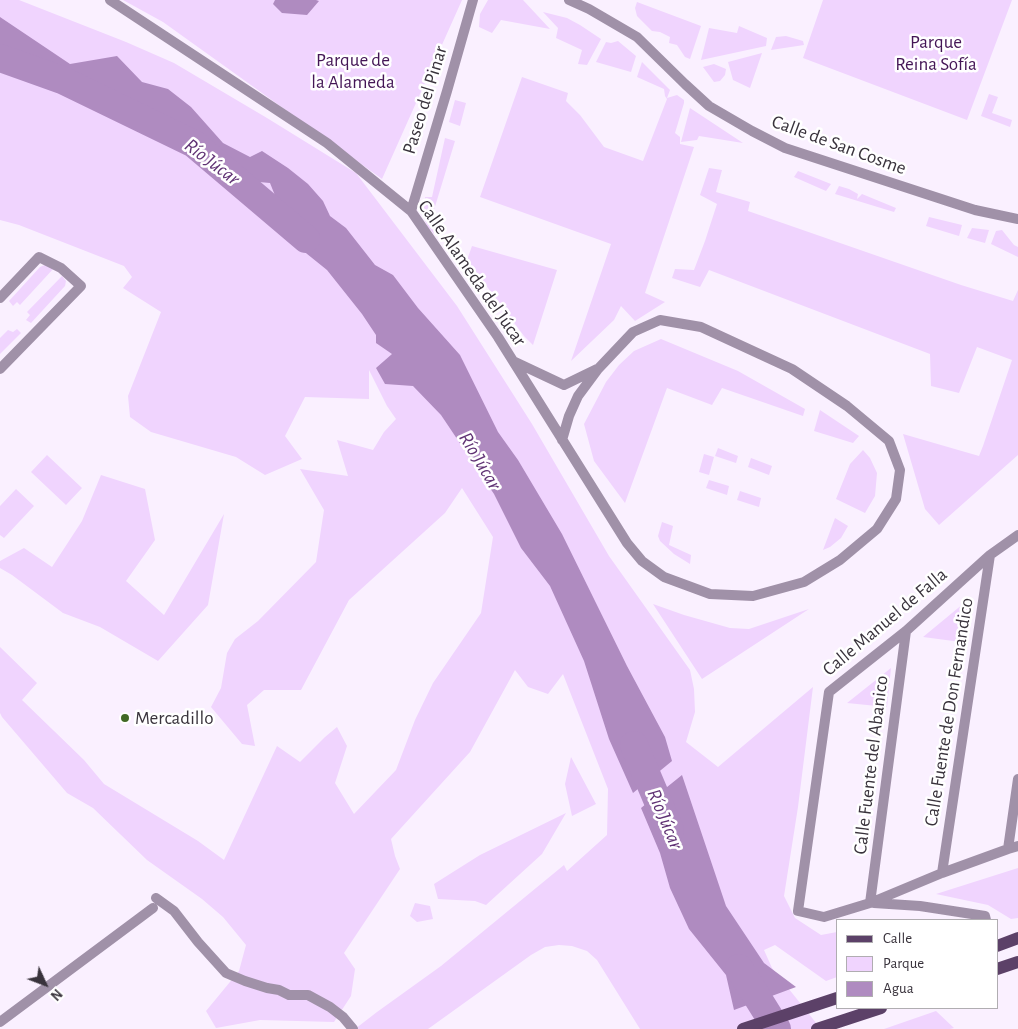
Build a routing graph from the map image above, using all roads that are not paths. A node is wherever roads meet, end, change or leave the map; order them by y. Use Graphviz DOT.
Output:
graph roads {
  1 [pos="110,0"];
  2 [pos="478,0"];
  3 [pos="569,0"];
  4 [pos="472,5"];
  5 [pos="411,211"];
  6 [pos="1018,219"];
  7 [pos="0,298"];
  8 [pos="512,360"];
  9 [pos="0,369"];
  10 [pos="598,369"];
  11 [pos="562,440"];
  12 [pos="1018,535"];
  13 [pos="990,555"];
  14 [pos="906,631"];
  15 [pos="1018,780"];
  16 [pos="1013,848"];
  17 [pos="942,873"];
  18 [pos="870,902"];
  19 [pos="986,919"];
  20 [pos="1018,938"];
  21 [pos="998,946"];
  22 [pos="1018,962"];
  23 [pos="998,969"];
  24 [pos="836,998"];
  25 [pos="878,1009"];
  26 [pos="0,1022"];
  27 [pos="353,1029"];
  28 [pos="743,1029"];
  29 [pos="817,1029"];
  1 -- 5 [label="street, Calle Alameda del Júcar"];
  2 -- 4 [label="street"];
  3 -- 6 [label="street, Calle de San Cosme"];
  4 -- 5 [label="street, Paseo del Pinar"];
  5 -- 8 [label="street, Calle Alameda del Júcar"];
  7 -- 9 [label="street"];
  8 -- 10 [label="street"];
  8 -- 11 [label="street, Calle Alameda del Júcar"];
  10 -- 11 [label="street, Calle Alameda del Júcar"];
  10 -- 11 [label="street, Calle Alameda del Júcar"];
  12 -- 13 [label="street, Calle Manuel de Falla"];
  13 -- 14 [label="street, Calle Manuel de Falla"];
  13 -- 17 [label="street, Calle Fuente de Don Fernandico"];
  14 -- 18 [label="street, Calle Fuente del Abanico"];
  14 -- 18 [label="street, Calle Manuel de Falla"];
  15 -- 16 [label="street"];
  16 -- 17 [label="street"];
  17 -- 18 [label="street"];
  18 -- 19 [label="street"];
  20 -- 21 [label="main road"];
  22 -- 23 [label="main road"];
  24 -- 28 [label="main road"];
  25 -- 29 [label="main road"];
  26 -- 27 [label="street"];
}
